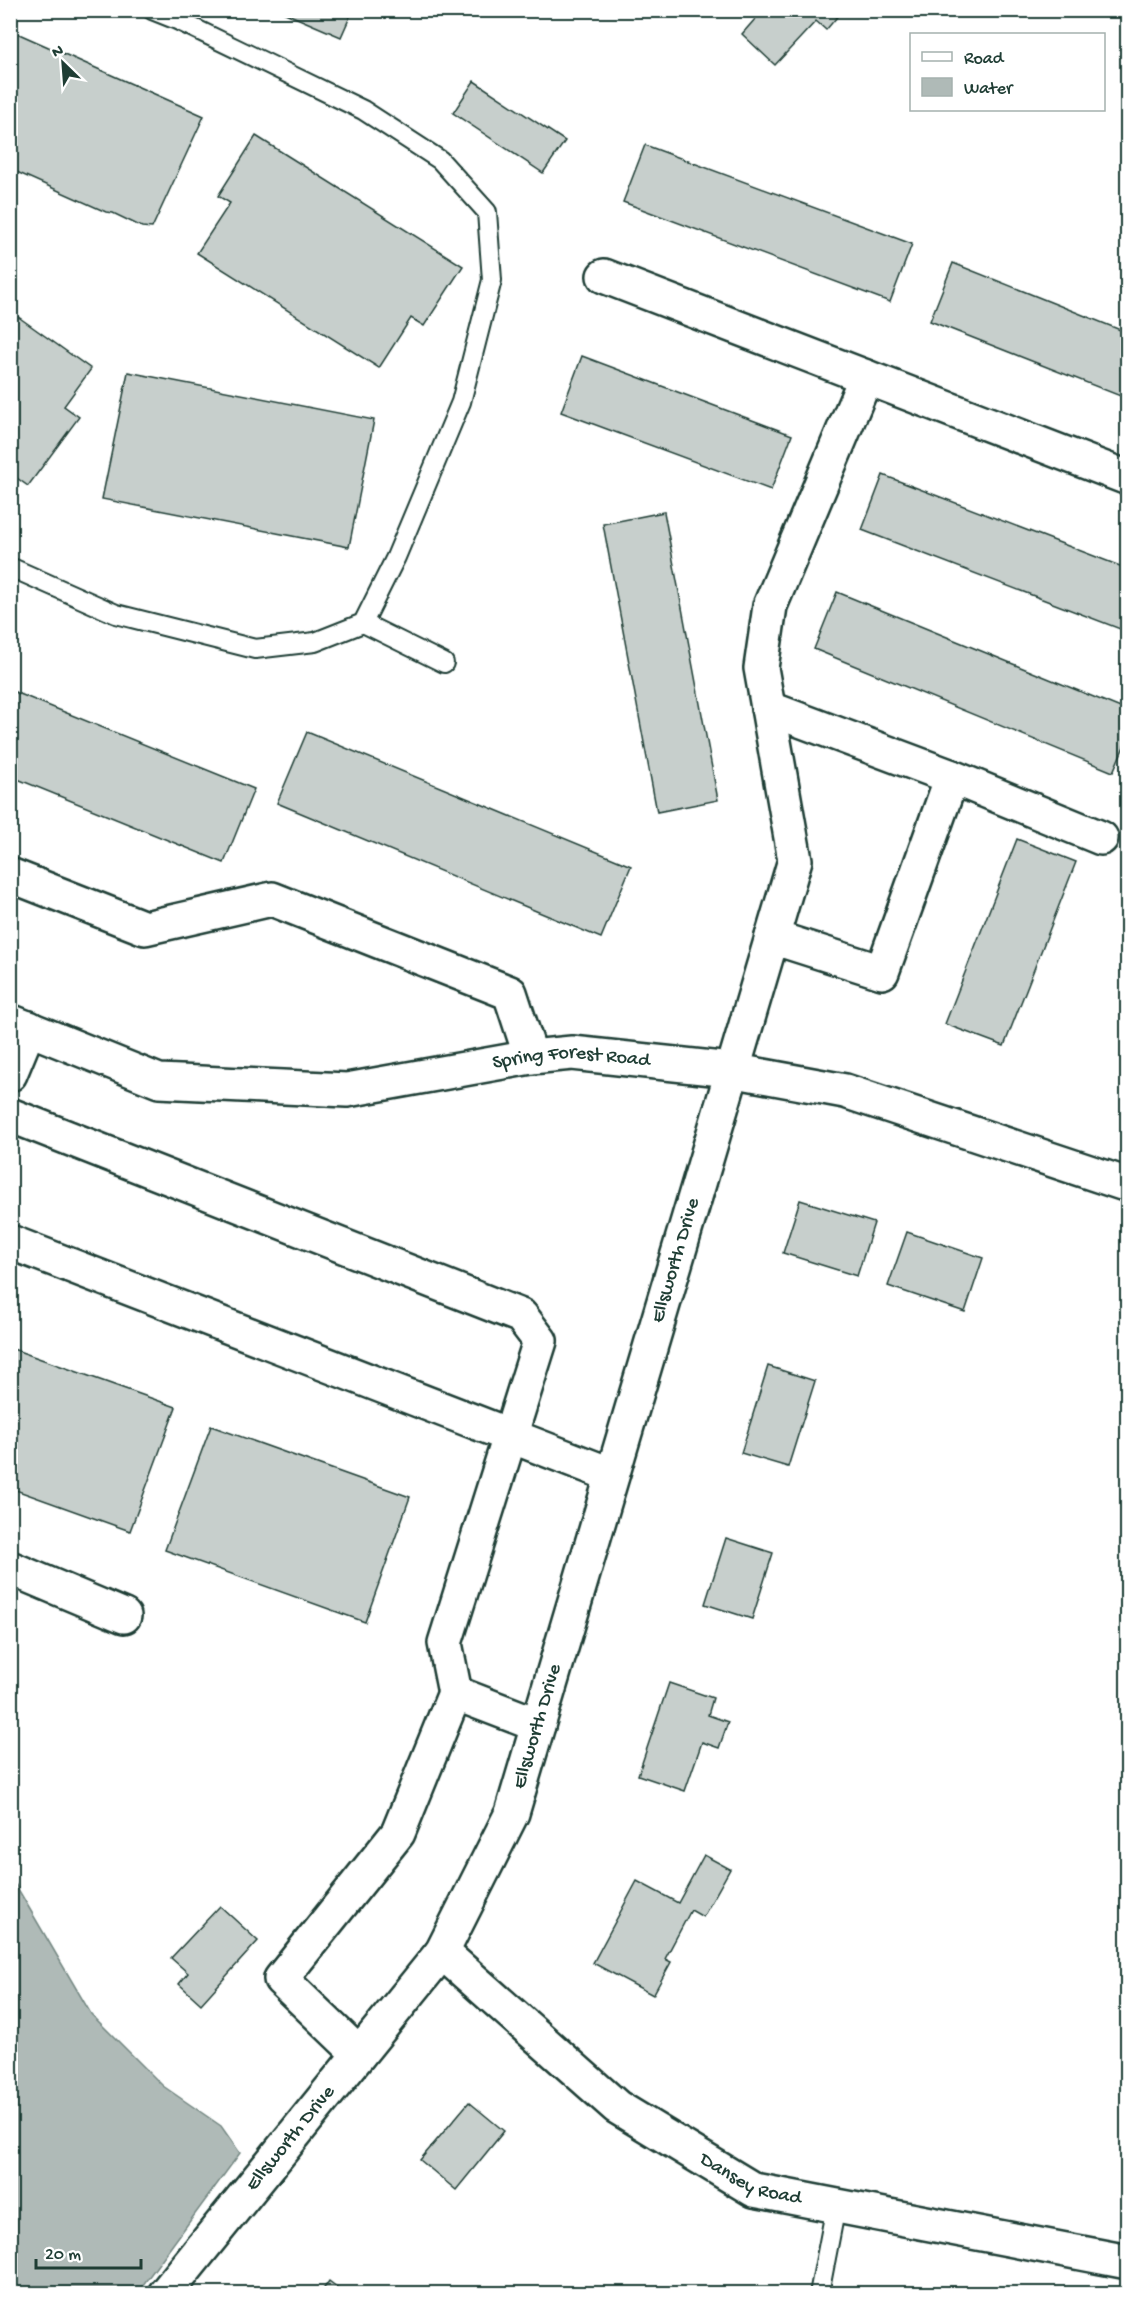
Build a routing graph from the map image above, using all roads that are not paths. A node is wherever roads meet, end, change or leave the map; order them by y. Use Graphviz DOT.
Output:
graph roads {
  1 [pos="152,10"];
  2 [pos="604,276"];
  3 [pos="866,377"];
  4 [pos="1128,478"];
  5 [pos="10,567"];
  6 [pos="363,623"];
  7 [pos="444,663"];
  8 [pos="768,708"];
  9 [pos="952,777"];
  10 [pos="1101,838"];
  11 [pos="10,875"];
  12 [pos="772,937"];
  13 [pos="20,1024"];
  14 [pos="531,1057"];
  15 [pos="731,1070"];
  16 [pos="10,1074"];
  17 [pos="10,1115"];
  18 [pos="1128,1185"];
  19 [pos="10,1242"];
  20 [pos="510,1435"];
  21 [pos="612,1474"];
  22 [pos="10,1568"];
  23 [pos="124,1616"];
  24 [pos="455,1693"];
  25 [pos="538,1725"];
  26 [pos="442,1952"];
  27 [pos="359,2054"];
  28 [pos="836,2206"];
  29 [pos="1128,2262"];
  30 [pos="165,2294"];
  31 [pos="819,2294"];
  1 -- 6 [label="lane"];
  2 -- 3 [label="street"];
  3 -- 4 [label="street"];
  3 -- 8 [label="street, Ellsworth Drive"];
  5 -- 6 [label="lane"];
  6 -- 7 [label="lane"];
  8 -- 9 [label="street"];
  8 -- 12 [label="street, Ellsworth Drive"];
  9 -- 10 [label="street"];
  9 -- 12 [label="street"];
  11 -- 14 [label="street"];
  12 -- 15 [label="street, Ellsworth Drive"];
  13 -- 14 [label="street, Spring Forest Road"];
  13 -- 16 [label="street"];
  14 -- 15 [label="street, Spring Forest Road"];
  15 -- 18 [label="street, Spring Forest Road"];
  15 -- 21 [label="street, Ellsworth Drive"];
  17 -- 20 [label="street"];
  19 -- 20 [label="street"];
  20 -- 21 [label="street"];
  20 -- 24 [label="street"];
  21 -- 25 [label="street, Ellsworth Drive"];
  22 -- 23 [label="street"];
  24 -- 25 [label="street"];
  24 -- 27 [label="street"];
  25 -- 26 [label="street, Ellsworth Drive"];
  26 -- 27 [label="street, Ellsworth Drive"];
  26 -- 28 [label="street, Dansey Road"];
  27 -- 30 [label="street, Ellsworth Drive"];
  28 -- 29 [label="street, Dansey Road"];
  28 -- 31 [label="lane"];
}
